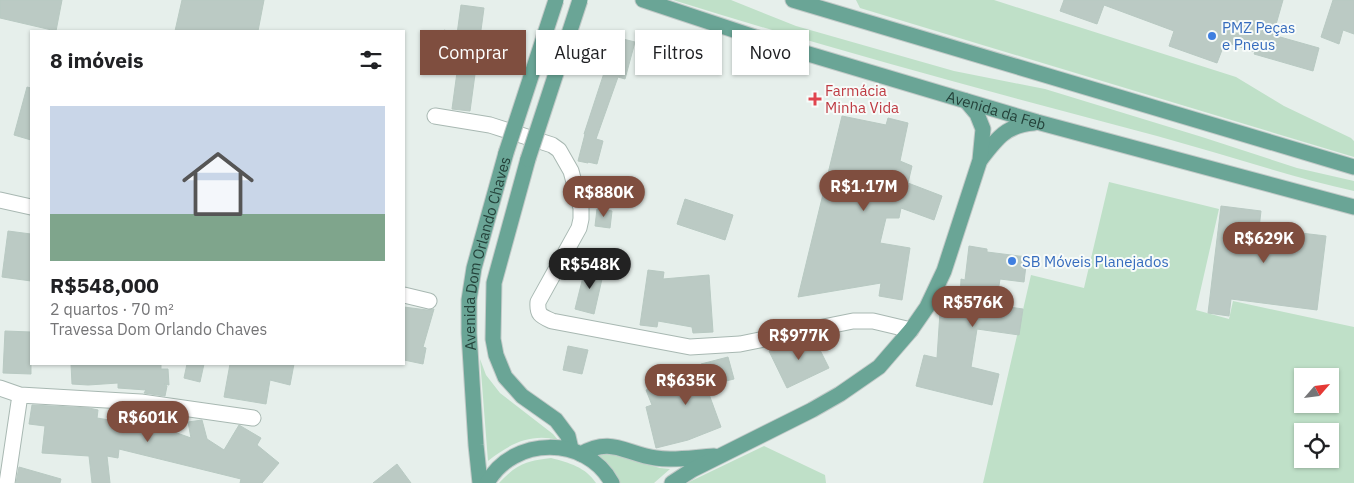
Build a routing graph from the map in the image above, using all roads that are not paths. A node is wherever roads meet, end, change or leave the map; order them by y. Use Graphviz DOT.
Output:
graph roads {
  1 [pos="556,0"];
  2 [pos="580,0"];
  3 [pos="644,0"];
  4 [pos="793,0"];
  5 [pos="829,5"];
  6 [pos="966,101"];
  7 [pos="435,116"];
  8 [pos="1037,122"];
  9 [pos="980,160"];
  10 [pos="1354,167"];
  11 [pos="0,200"];
  12 [pos="30,207"];
  13 [pos="1354,207"];
  14 [pos="405,295"];
  15 [pos="429,301"];
  16 [pos="911,330"];
  17 [pos="0,388"];
  18 [pos="20,395"];
  19 [pos="253,418"];
  20 [pos="576,452"];
  21 [pos="721,455"];
  22 [pos="7,483"];
  23 [pos="480,483"];
  24 [pos="487,483"];
  25 [pos="612,483"];
  26 [pos="672,483"];
  1 -- 23 [label="main road, Avenida Dom Orlando Chaves, bridge"];
  2 -- 20 [label="main road, Avenida Dom Orlando Chaves, bridge"];
  3 -- 6 [label="main road, Avenida da Feb"];
  4 -- 5 [label="main road"];
  5 -- 10 [label="main road"];
  6 -- 8 [label="main road, Avenida da Feb"];
  6 -- 9 [label="main road"];
  7 -- 16 [label="street"];
  8 -- 9 [label="main road"];
  8 -- 13 [label="main road, Avenida da Feb"];
  9 -- 16 [label="main road"];
  11 -- 12 [label="street"];
  14 -- 15 [label="street"];
  16 -- 21 [label="main road"];
  17 -- 18 [label="street"];
  18 -- 19 [label="street"];
  18 -- 22 [label="street"];
  20 -- 21 [label="main road"];
  20 -- 24 [label="main road"];
  20 -- 25 [label="main road, Avenida Dom Orlando Chaves"];
  21 -- 26 [label="main road"];
}
